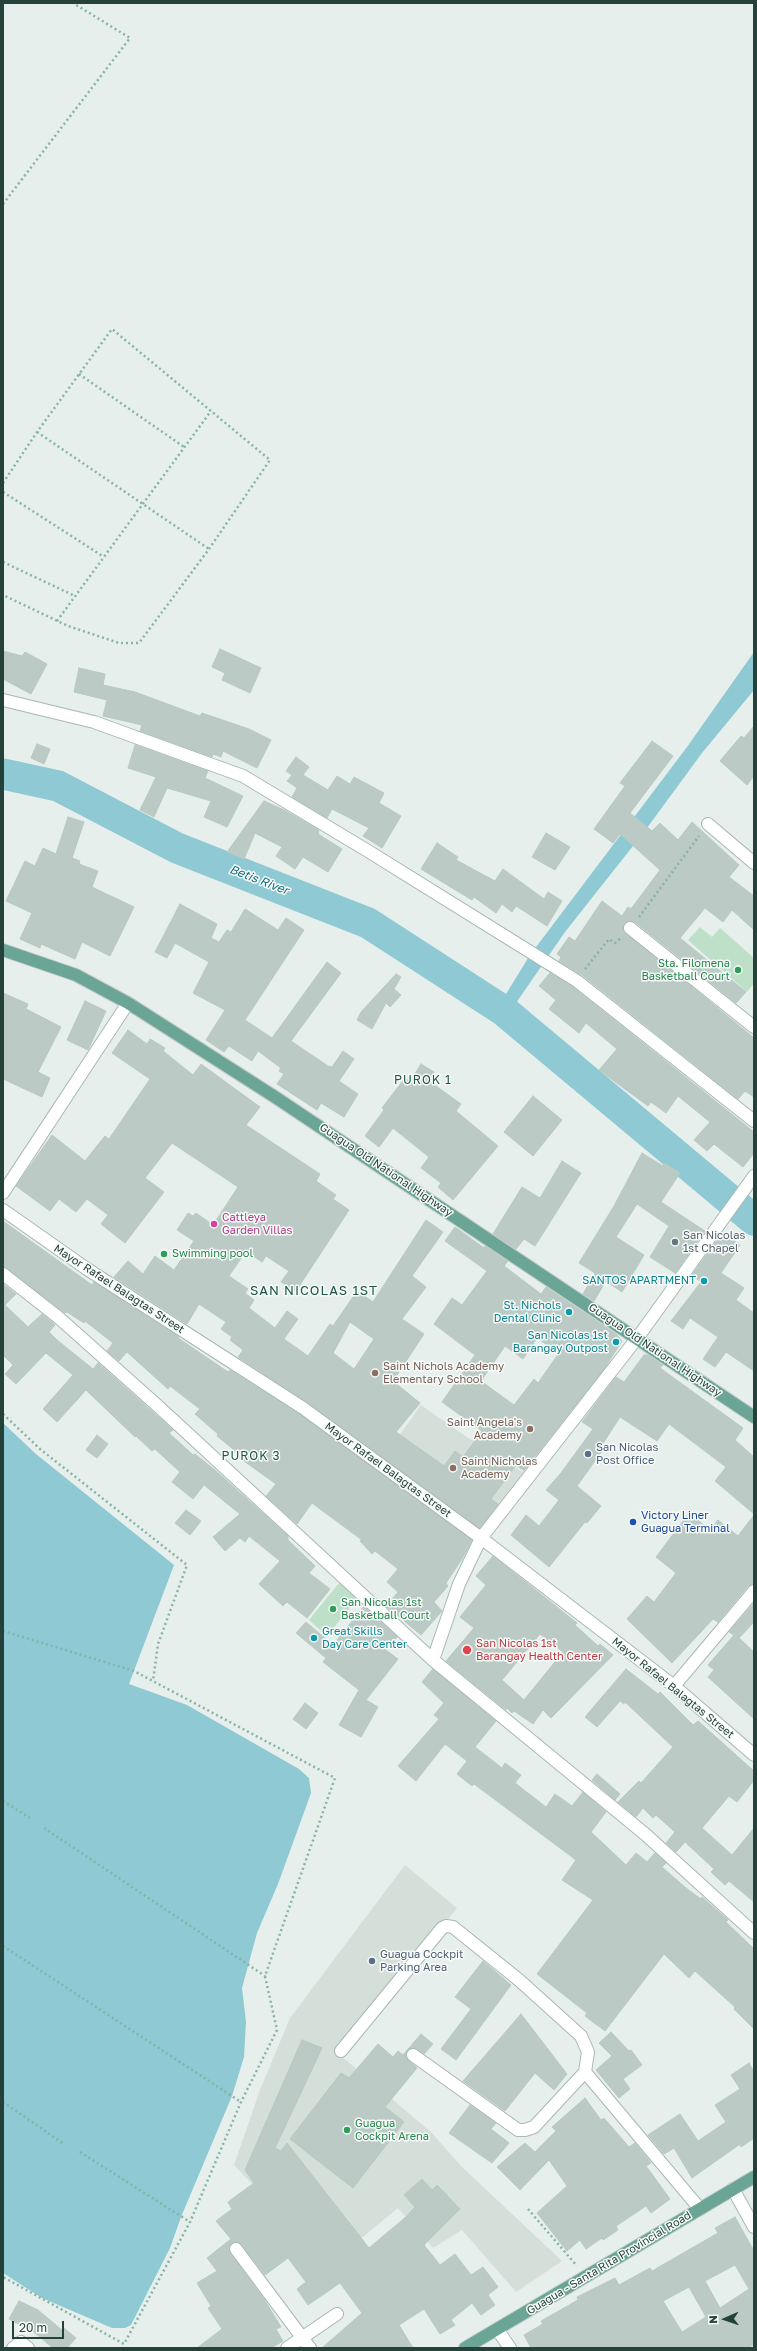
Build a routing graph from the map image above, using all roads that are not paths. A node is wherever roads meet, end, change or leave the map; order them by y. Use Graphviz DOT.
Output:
graph roads {
  1 [pos="3,700"];
  2 [pos="708,824"];
  3 [pos="754,863"];
  4 [pos="630,928"];
  5 [pos="3,950"];
  6 [pos="128,1003"];
  7 [pos="754,1027"];
  8 [pos="754,1121"];
  9 [pos="751,1181"];
  10 [pos="3,1193"];
  11 [pos="3,1210"];
  12 [pos="3,1274"];
  13 [pos="638,1337"];
  14 [pos="754,1416"];
  15 [pos="481,1538"];
  16 [pos="754,1591"];
  17 [pos="433,1660"];
  18 [pos="674,1686"];
  19 [pos="754,1755"];
  20 [pos="754,1933"];
  21 [pos="341,2050"];
  22 [pos="413,2055"];
  23 [pos="585,2072"];
  24 [pos="754,2177"];
  25 [pos="733,2189"];
  26 [pos="700,2209"];
  27 [pos="754,2227"];
  28 [pos="236,2249"];
  29 [pos="338,2314"];
  30 [pos="497,2329"];
  31 [pos="303,2338"];
  32 [pos="13,2348"];
  33 [pos="28,2348"];
  34 [pos="287,2348"];
  35 [pos="310,2348"];
  36 [pos="465,2348"];
  37 [pos="510,2348"];
  1 -- 8 [label="street"];
  2 -- 3 [label="street"];
  4 -- 7 [label="street"];
  5 -- 6 [label="main road, Guagua Old National Highway"];
  6 -- 10 [label="street"];
  6 -- 13 [label="main road, Guagua Old National Highway"];
  9 -- 13 [label="street"];
  11 -- 15 [label="street, Mayor Rafael Balagtas Street"];
  12 -- 17 [label="street"];
  13 -- 14 [label="main road, Guagua Old National Highway"];
  13 -- 15 [label="street"];
  15 -- 17 [label="street"];
  15 -- 18 [label="street, Mayor Rafael Balagtas Street"];
  16 -- 18 [label="street"];
  17 -- 20 [label="street"];
  18 -- 19 [label="street, Mayor Rafael Balagtas Street"];
  21 -- 23 [label="street"];
  22 -- 23 [label="street"];
  23 -- 26 [label="street"];
  24 -- 25 [label="main road, Guagua - Santa Rita Provincial Road"];
  25 -- 26 [label="main road, Guagua - Santa Rita Provincial Road"];
  25 -- 27 [label="street"];
  26 -- 30 [label="main road, Guagua - Santa Rita Provincial Road"];
  28 -- 31 [label="street"];
  29 -- 31 [label="street"];
  30 -- 36 [label="main road, Guagua - Santa Rita Provincial Road"];
  30 -- 37 [label="street"];
  31 -- 34 [label="street"];
  31 -- 35 [label="street"];
  32 -- 33 [label="street"];
}
